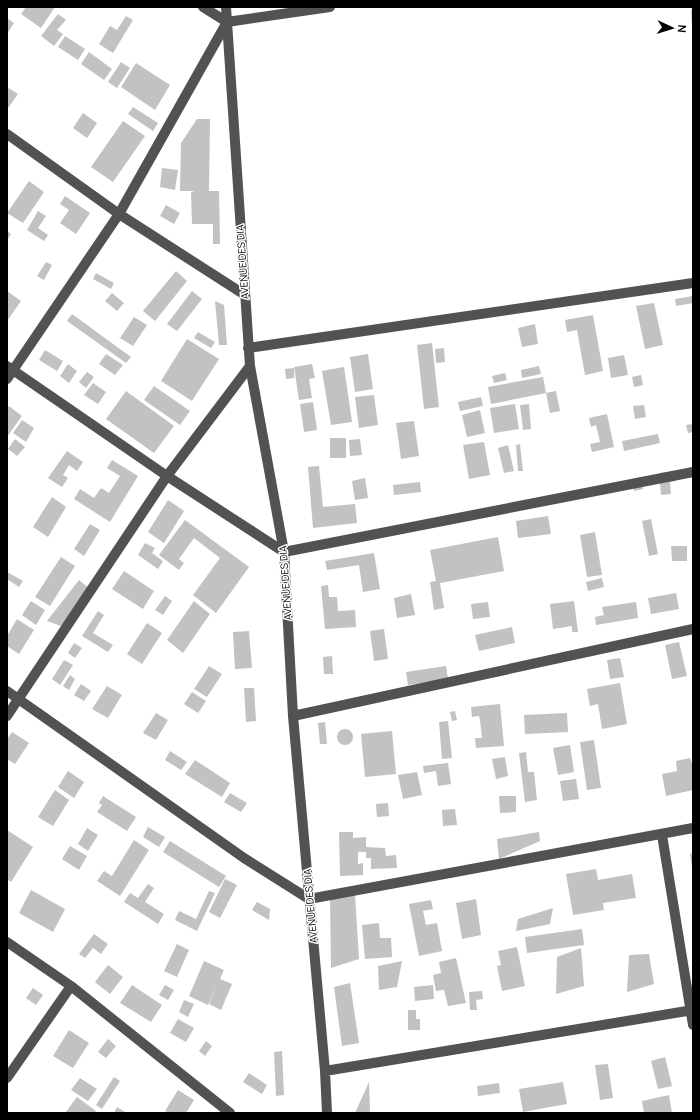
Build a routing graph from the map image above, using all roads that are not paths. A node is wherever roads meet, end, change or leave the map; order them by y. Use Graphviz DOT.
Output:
graph roads {
  1 [pos="203,7"];
  2 [pos="226,7"];
  3 [pos="330,7"];
  4 [pos="227,22"];
  5 [pos="7,134"];
  6 [pos="119,214"];
  7 [pos="693,283"];
  8 [pos="245,295"];
  9 [pos="248,348"];
  10 [pos="250,366"];
  11 [pos="9,372"];
  12 [pos="693,472"];
  13 [pos="167,476"];
  14 [pos="284,552"];
  15 [pos="693,629"];
  16 [pos="7,691"];
  17 [pos="19,699"];
  18 [pos="7,716"];
  19 [pos="293,716"];
  20 [pos="693,828"];
  21 [pos="662,835"];
  22 [pos="309,899"];
  23 [pos="7,942"];
  24 [pos="71,986"];
  25 [pos="692,1011"];
  26 [pos="693,1025"];
  27 [pos="325,1071"];
  28 [pos="7,1078"];
  29 [pos="229,1113"];
  30 [pos="327,1113"];
  1 -- 4 [label="street"];
  2 -- 4 [label="street, AVENUE DES DIA"];
  3 -- 4 [label="street"];
  4 -- 6 [label="street"];
  4 -- 8 [label="street, AVENUE DES DIA"];
  5 -- 6 [label="street"];
  6 -- 8 [label="street"];
  6 -- 11 [label="street"];
  7 -- 9 [label="street"];
  8 -- 9 [label="street, AVENUE DES DIA"];
  9 -- 10 [label="street, AVENUE DES DIA"];
  10 -- 13 [label="street"];
  10 -- 14 [label="street, AVENUE DES DIA"];
  11 -- 13 [label="street"];
  12 -- 14 [label="street"];
  13 -- 14 [label="street"];
  13 -- 17 [label="street"];
  14 -- 19 [label="street, AVENUE DES DIA"];
  15 -- 19 [label="street"];
  16 -- 17 [label="street"];
  17 -- 18 [label="street"];
  17 -- 22 [label="street"];
  19 -- 22 [label="street, AVENUE DES DIA"];
  20 -- 21 [label="street"];
  21 -- 22 [label="street"];
  21 -- 25 [label="street"];
  22 -- 27 [label="street, AVENUE DES DIA"];
  23 -- 24 [label="street"];
  24 -- 28 [label="street"];
  24 -- 29 [label="street"];
  25 -- 26 [label="street"];
  25 -- 27 [label="street"];
  27 -- 30 [label="street, AVENUE DES DIA"];
}
